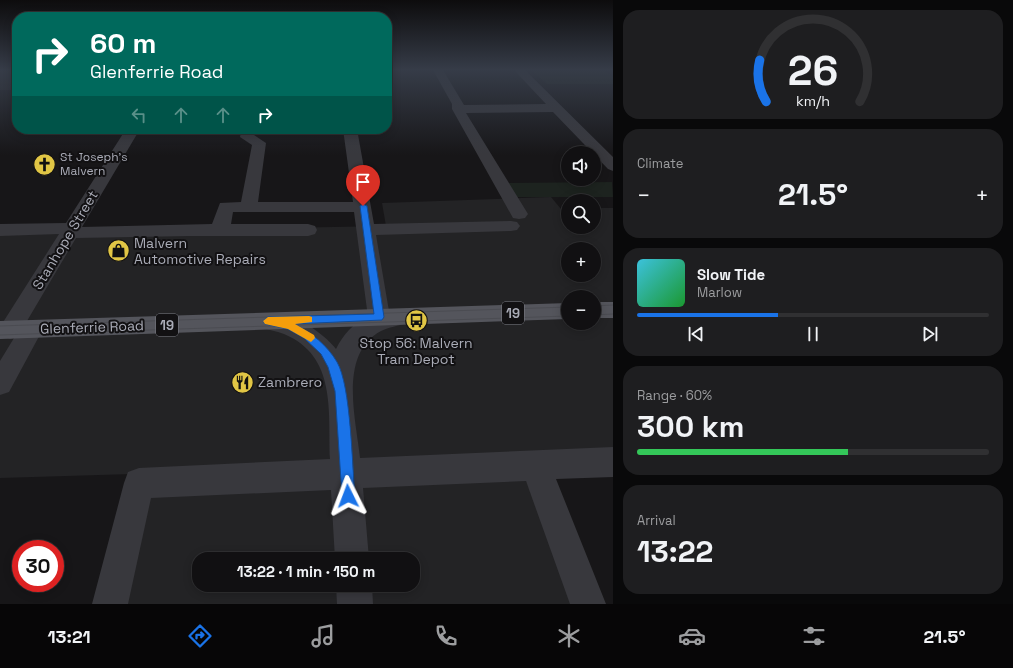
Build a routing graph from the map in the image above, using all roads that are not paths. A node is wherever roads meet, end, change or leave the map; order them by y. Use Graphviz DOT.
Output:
graph roads {
  1 [pos="455,98"];
  2 [pos="546,98"];
  3 [pos="555,108"];
  4 [pos="458,109"];
  5 [pos="130,134"];
  6 [pos="248,134"];
  7 [pos="351,134"];
  8 [pos="613,166"];
  9 [pos="363,206"];
  10 [pos="249,207"];
  11 [pos="0,230"];
  12 [pos="220,230"];
  13 [pos="308,230"];
  14 [pos="366,230"];
  15 [pos="71,231"];
  16 [pos="601,310"];
  17 [pos="613,310"];
  18 [pos="561,311"];
  19 [pos="379,317"];
  20 [pos="404,317"];
  21 [pos="268,321"];
  22 [pos="14,330"];
  23 [pos="0,384"];
  24 [pos="340,391"];
  25 [pos="613,462"];
  26 [pos="535,465"];
  27 [pos="347,473"];
  28 [pos="352,552"];
  29 [pos="354,592"];
  30 [pos="110,604"];
  31 [pos="355,604"];
  32 [pos="588,604"];
  1 -- 4 [label="street"];
  2 -- 3 [label="street"];
  3 -- 4 [label="street"];
  3 -- 8 [label="street"];
  4 -- 14 [label="street"];
  5 -- 15 [label="street, Stanhope Street"];
  6 -- 10 [label="street"];
  7 -- 9 [label="street"];
  9 -- 10 [label="street"];
  9 -- 14 [label="street"];
  10 -- 12 [label="street"];
  11 -- 15 [label="street"];
  12 -- 13 [label="street"];
  12 -- 15 [label="street"];
  14 -- 19 [label="street"];
  15 -- 22 [label="street, Stanhope Street"];
  16 -- 17 [label="main road"];
  18 -- 20 [label="main road, Glenferrie Road / 19"];
  19 -- 20 [label="main road, Glenferrie Road / 19"];
  19 -- 21 [label="main road, Glenferrie Road / 19"];
  20 -- 24 [label="street"];
  21 -- 22 [label="main road, Glenferrie Road / 19"];
  21 -- 24 [label="street"];
  22 -- 23 [label="street, Stanhope Street"];
  24 -- 27 [label="street"];
  25 -- 26 [label="street"];
  26 -- 27 [label="street"];
  26 -- 32 [label="street"];
  27 -- 28 [label="street"];
  27 -- 30 [label="street"];
  29 -- 31 [label="street"];
}
